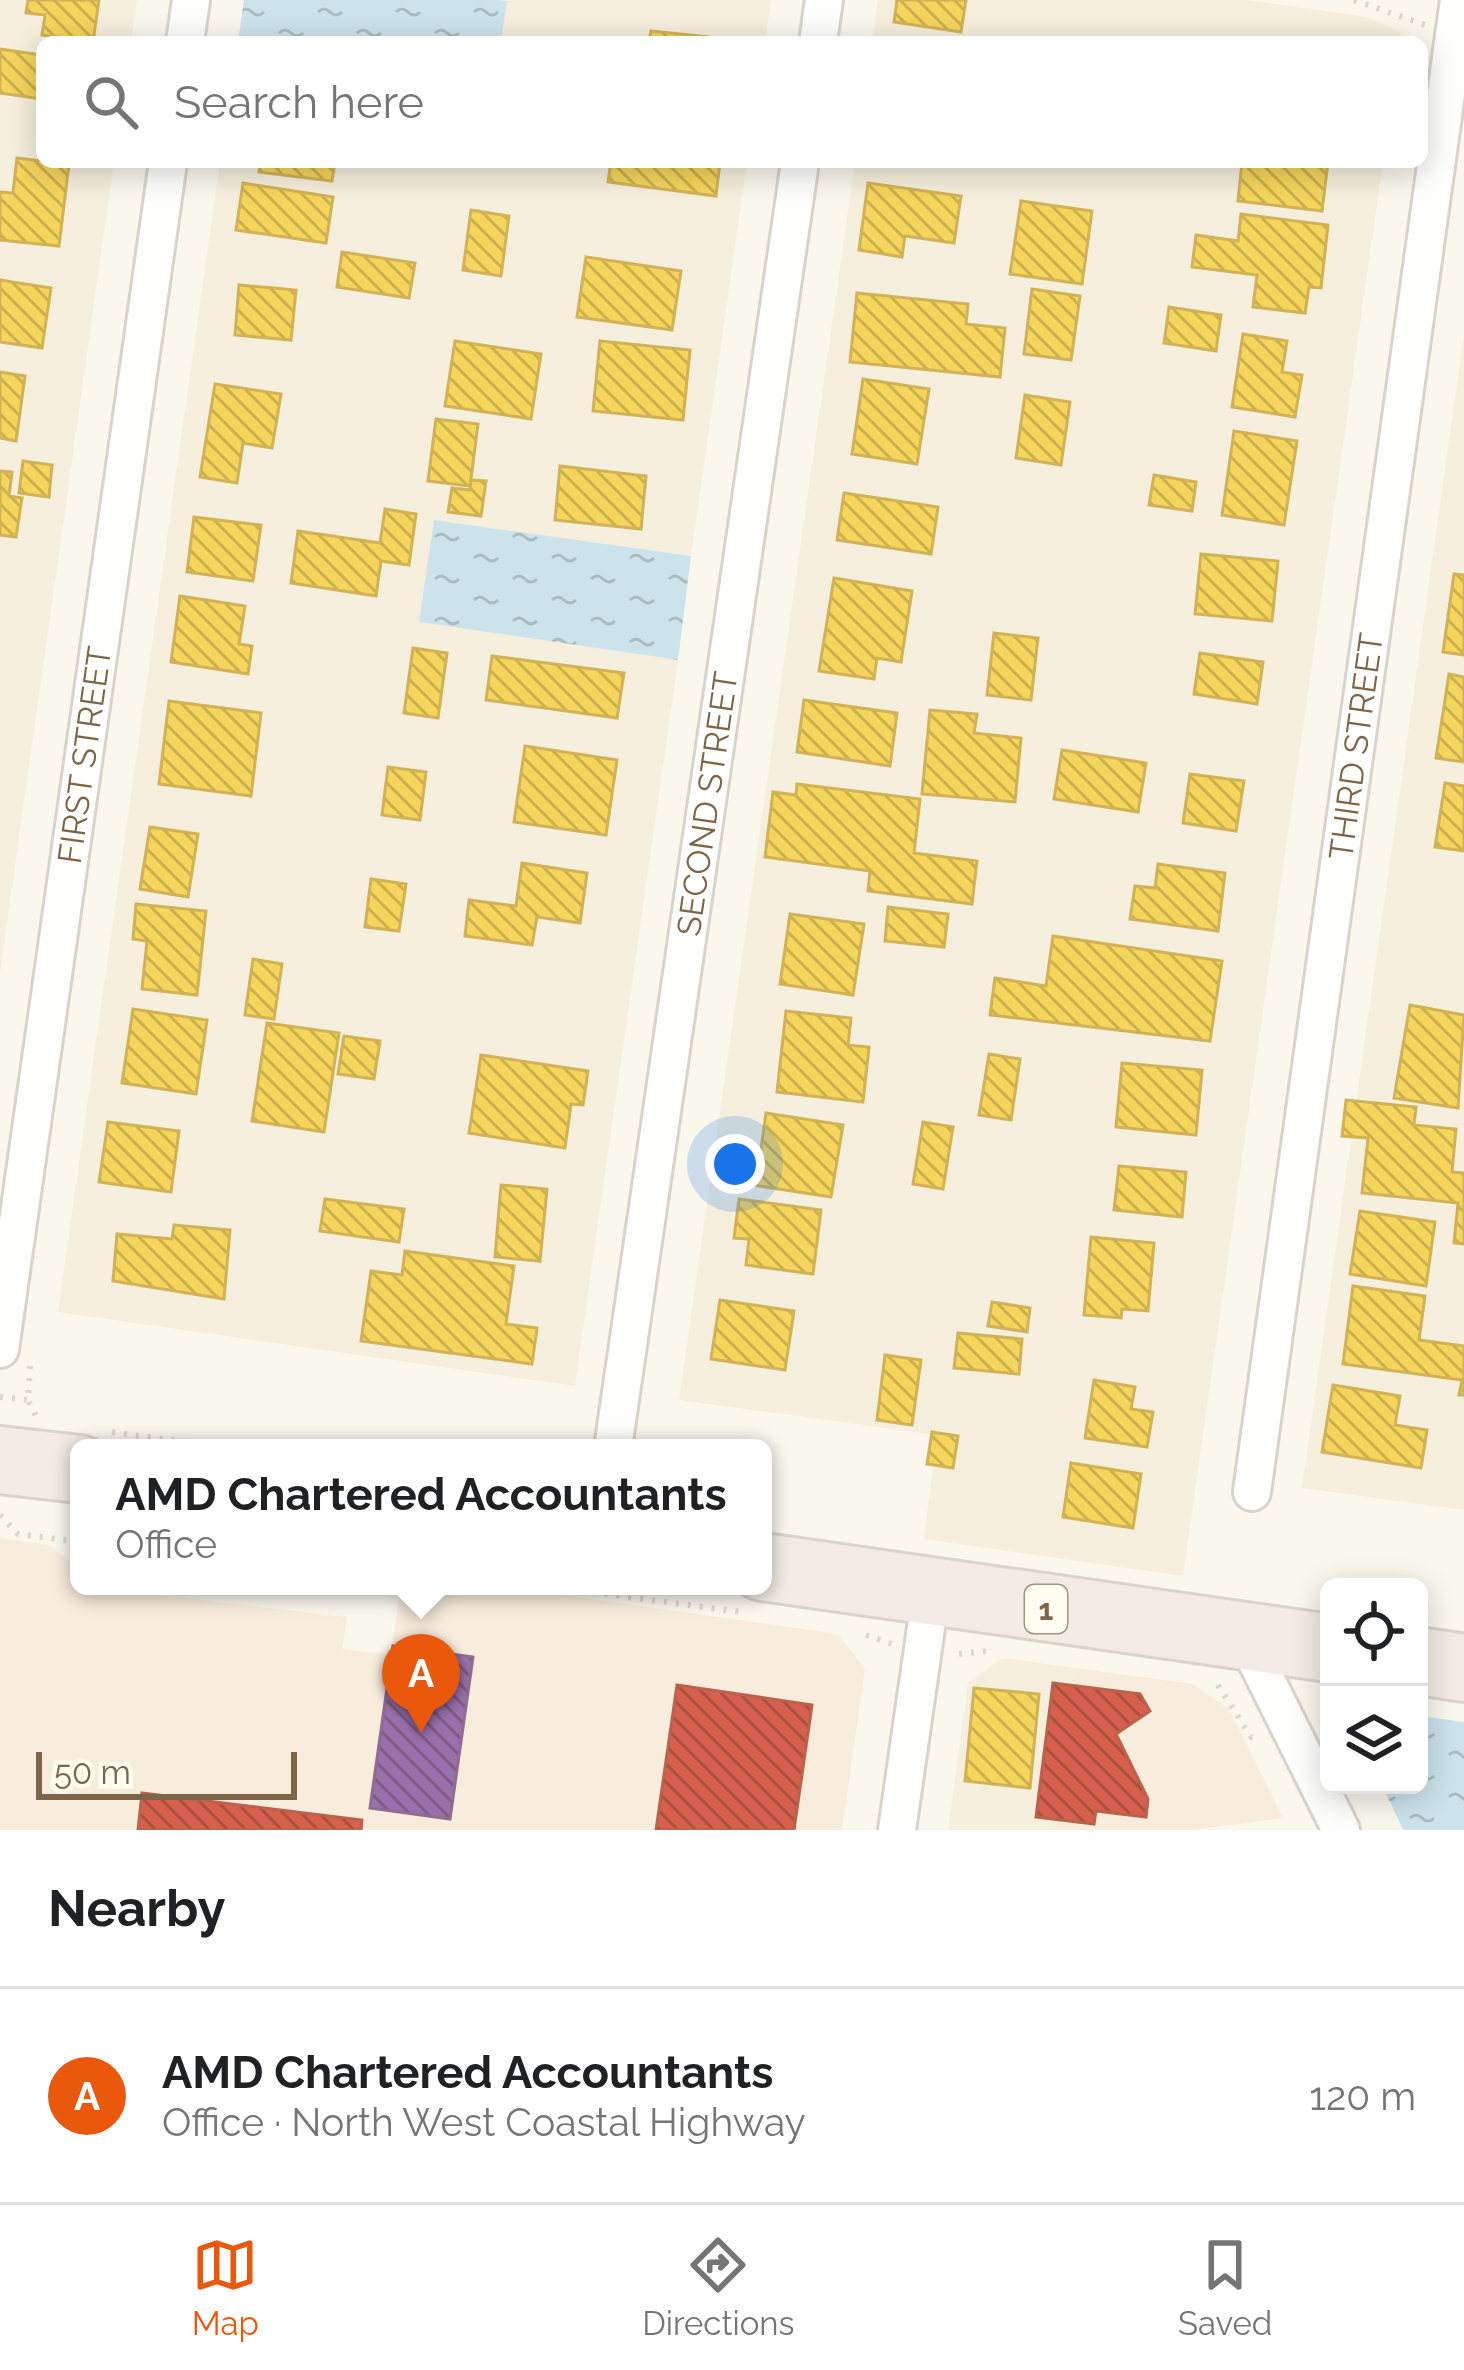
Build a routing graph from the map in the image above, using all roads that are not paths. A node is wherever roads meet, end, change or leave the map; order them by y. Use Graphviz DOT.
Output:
graph roads {
  1 [pos="191,0"];
  2 [pos="824,0"];
  3 [pos="1459,0"];
  4 [pos="186,36"];
  5 [pos="819,36"];
  6 [pos="167,168"];
  7 [pos="799,168"];
  8 [pos="0,1349"];
  9 [pos="614,1439"];
  10 [pos="1252,1492"];
  11 [pos="772,1590"];
  12 [pos="932,1593"];
  13 [pos="1320,1649"];
  14 [pos="1224,1657"];
  15 [pos="1428,1662"];
  16 [pos="1464,1668"];
  17 [pos="897,1830"];
  18 [pos="1341,1830"];
  1 -- 4 [label="street"];
  2 -- 5 [label="street"];
  3 -- 10 [label="street, THIRD STREET"];
  6 -- 8 [label="street, FIRST STREET"];
  7 -- 9 [label="street, SECOND STREET"];
  11 -- 12 [label="highway, 1"];
  12 -- 14 [label="highway, 1"];
  12 -- 17 [label="street"];
  13 -- 14 [label="highway, 1"];
  14 -- 18 [label="street"];
  15 -- 16 [label="highway"];
}
